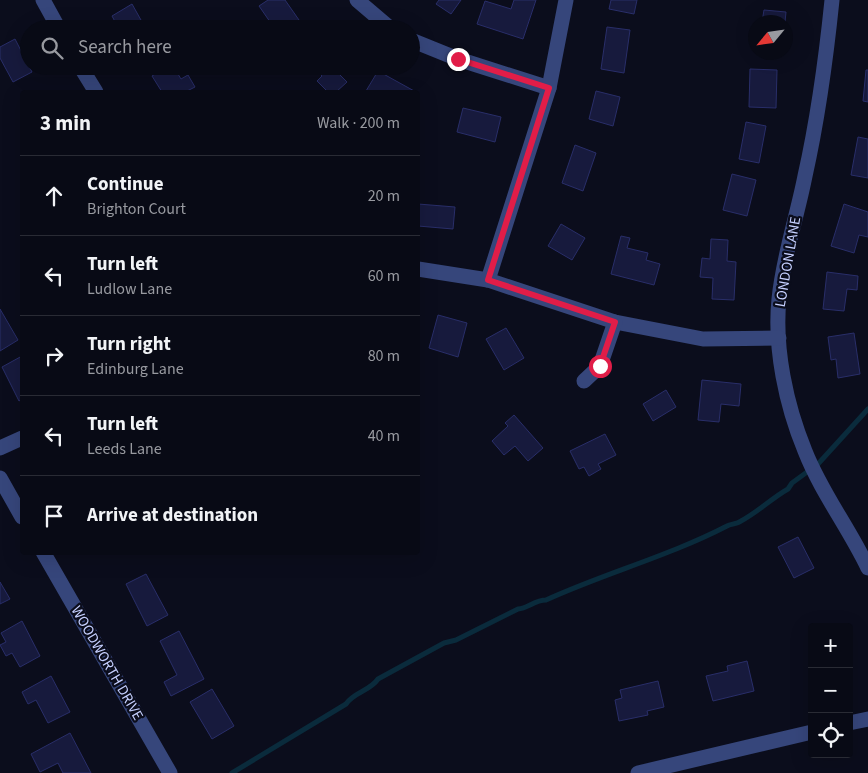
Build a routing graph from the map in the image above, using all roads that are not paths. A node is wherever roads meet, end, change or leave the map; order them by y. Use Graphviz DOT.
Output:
graph roads {
  1 [pos="43,0"];
  2 [pos="357,0"];
  3 [pos="566,0"];
  4 [pos="832,0"];
  5 [pos="53,20"];
  6 [pos="380,20"];
  7 [pos="420,44"];
  8 [pos="86,75"];
  9 [pos="549,88"];
  10 [pos="95,90"];
  11 [pos="420,268"];
  12 [pos="488,280"];
  13 [pos="615,322"];
  14 [pos="779,338"];
  15 [pos="584,381"];
  16 [pos="20,439"];
  17 [pos="0,448"];
  18 [pos="0,478"];
  19 [pos="20,513"];
  20 [pos="45,555"];
  21 [pos="868,568"];
  22 [pos="868,719"];
  23 [pos="853,722"];
  24 [pos="808,733"];
  25 [pos="170,773"];
  26 [pos="638,773"];
  1 -- 5 [label="street"];
  2 -- 6 [label="street"];
  3 -- 9 [label="street"];
  4 -- 14 [label="street, LONDON LANE"];
  7 -- 9 [label="street"];
  8 -- 10 [label="street"];
  9 -- 12 [label="street"];
  11 -- 12 [label="street"];
  12 -- 13 [label="street"];
  13 -- 14 [label="street"];
  13 -- 15 [label="street"];
  14 -- 21 [label="street, LONDON LANE"];
  16 -- 17 [label="street"];
  18 -- 19 [label="street"];
  20 -- 25 [label="street, WOODWORTH DRIVE"];
  22 -- 23 [label="street"];
  24 -- 26 [label="street"];
}
